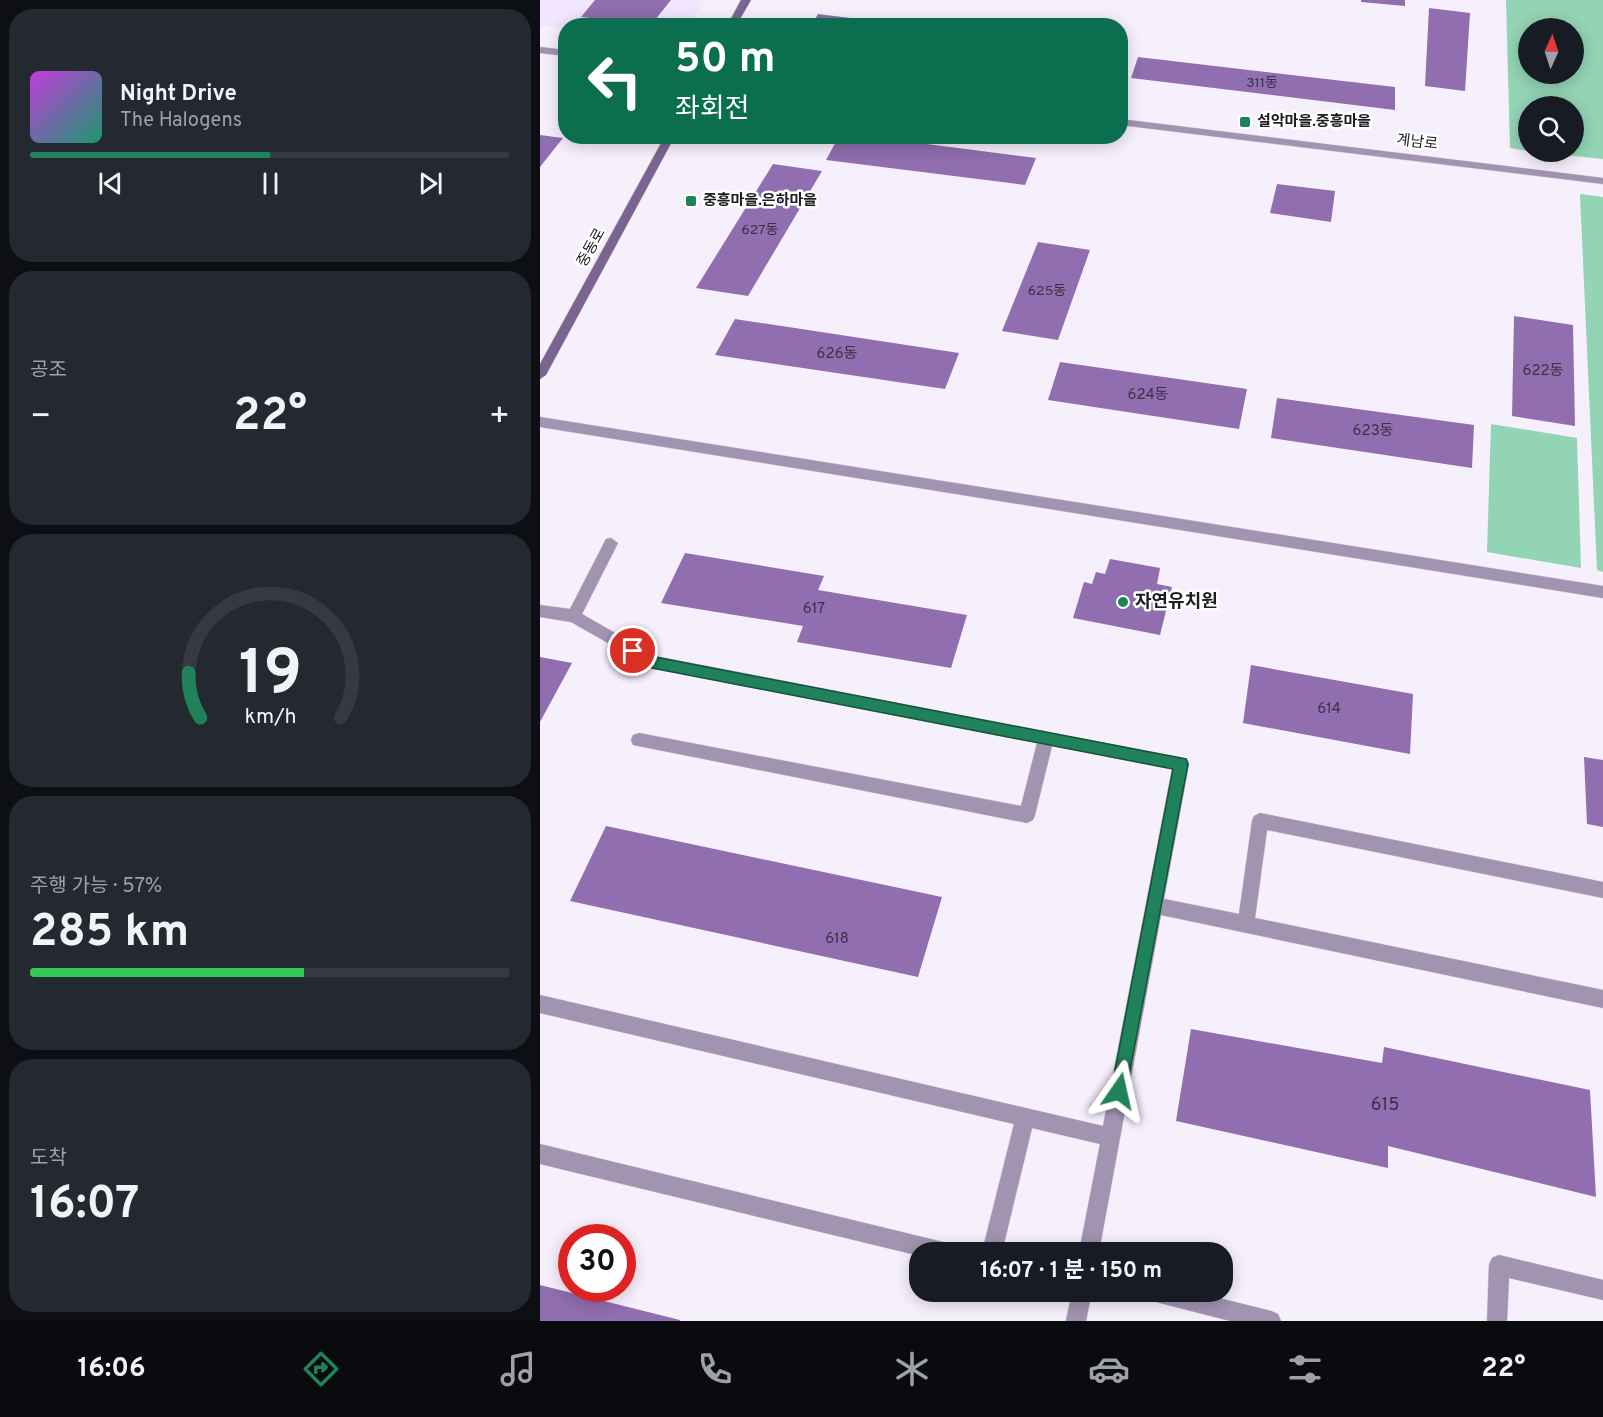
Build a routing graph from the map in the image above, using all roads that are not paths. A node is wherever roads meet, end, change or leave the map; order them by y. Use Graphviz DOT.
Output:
graph roads {
  1 [pos="746,0"];
  2 [pos="736,18"];
  3 [pos="540,50"];
  4 [pos="558,52"];
  5 [pos="1128,123"];
  6 [pos="666,144"];
  7 [pos="1603,181"];
  8 [pos="540,375"];
  9 [pos="540,422"];
  10 [pos="611,543"];
  11 [pos="1603,592"];
  12 [pos="540,611"];
  13 [pos="574,616"];
  14 [pos="1046,738"];
  15 [pos="639,740"];
  16 [pos="1603,890"];
  17 [pos="1154,905"];
  18 [pos="1246,924"];
  19 [pos="1603,999"];
  20 [pos="540,1004"];
  21 [pos="1025,1117"];
  22 [pos="1111,1137"];
  23 [pos="540,1154"];
  24 [pos="994,1242"];
  25 [pos="1091,1242"];
  26 [pos="909,1244"];
  27 [pos="1603,1290"];
  28 [pos="1080,1302"];
  29 [pos="1196,1302"];
  30 [pos="1076,1321"];
  31 [pos="1271,1321"];
  32 [pos="1497,1321"];
  1 -- 2 [label="street"];
  3 -- 4 [label="street"];
  5 -- 7 [label="street, 계남로"];
  6 -- 8 [label="street, 중동로"];
  9 -- 11 [label="street"];
  10 -- 13 [label="street"];
  12 -- 13 [label="street"];
  13 -- 14 [label="street"];
  14 -- 15 [label="street"];
  14 -- 17 [label="street"];
  16 -- 18 [label="street"];
  17 -- 18 [label="street"];
  17 -- 22 [label="street"];
  18 -- 19 [label="street"];
  20 -- 21 [label="street"];
  21 -- 22 [label="street"];
  21 -- 24 [label="street"];
  22 -- 25 [label="street"];
  23 -- 26 [label="street"];
  27 -- 32 [label="street"];
  28 -- 30 [label="street"];
  29 -- 31 [label="street"];
}
